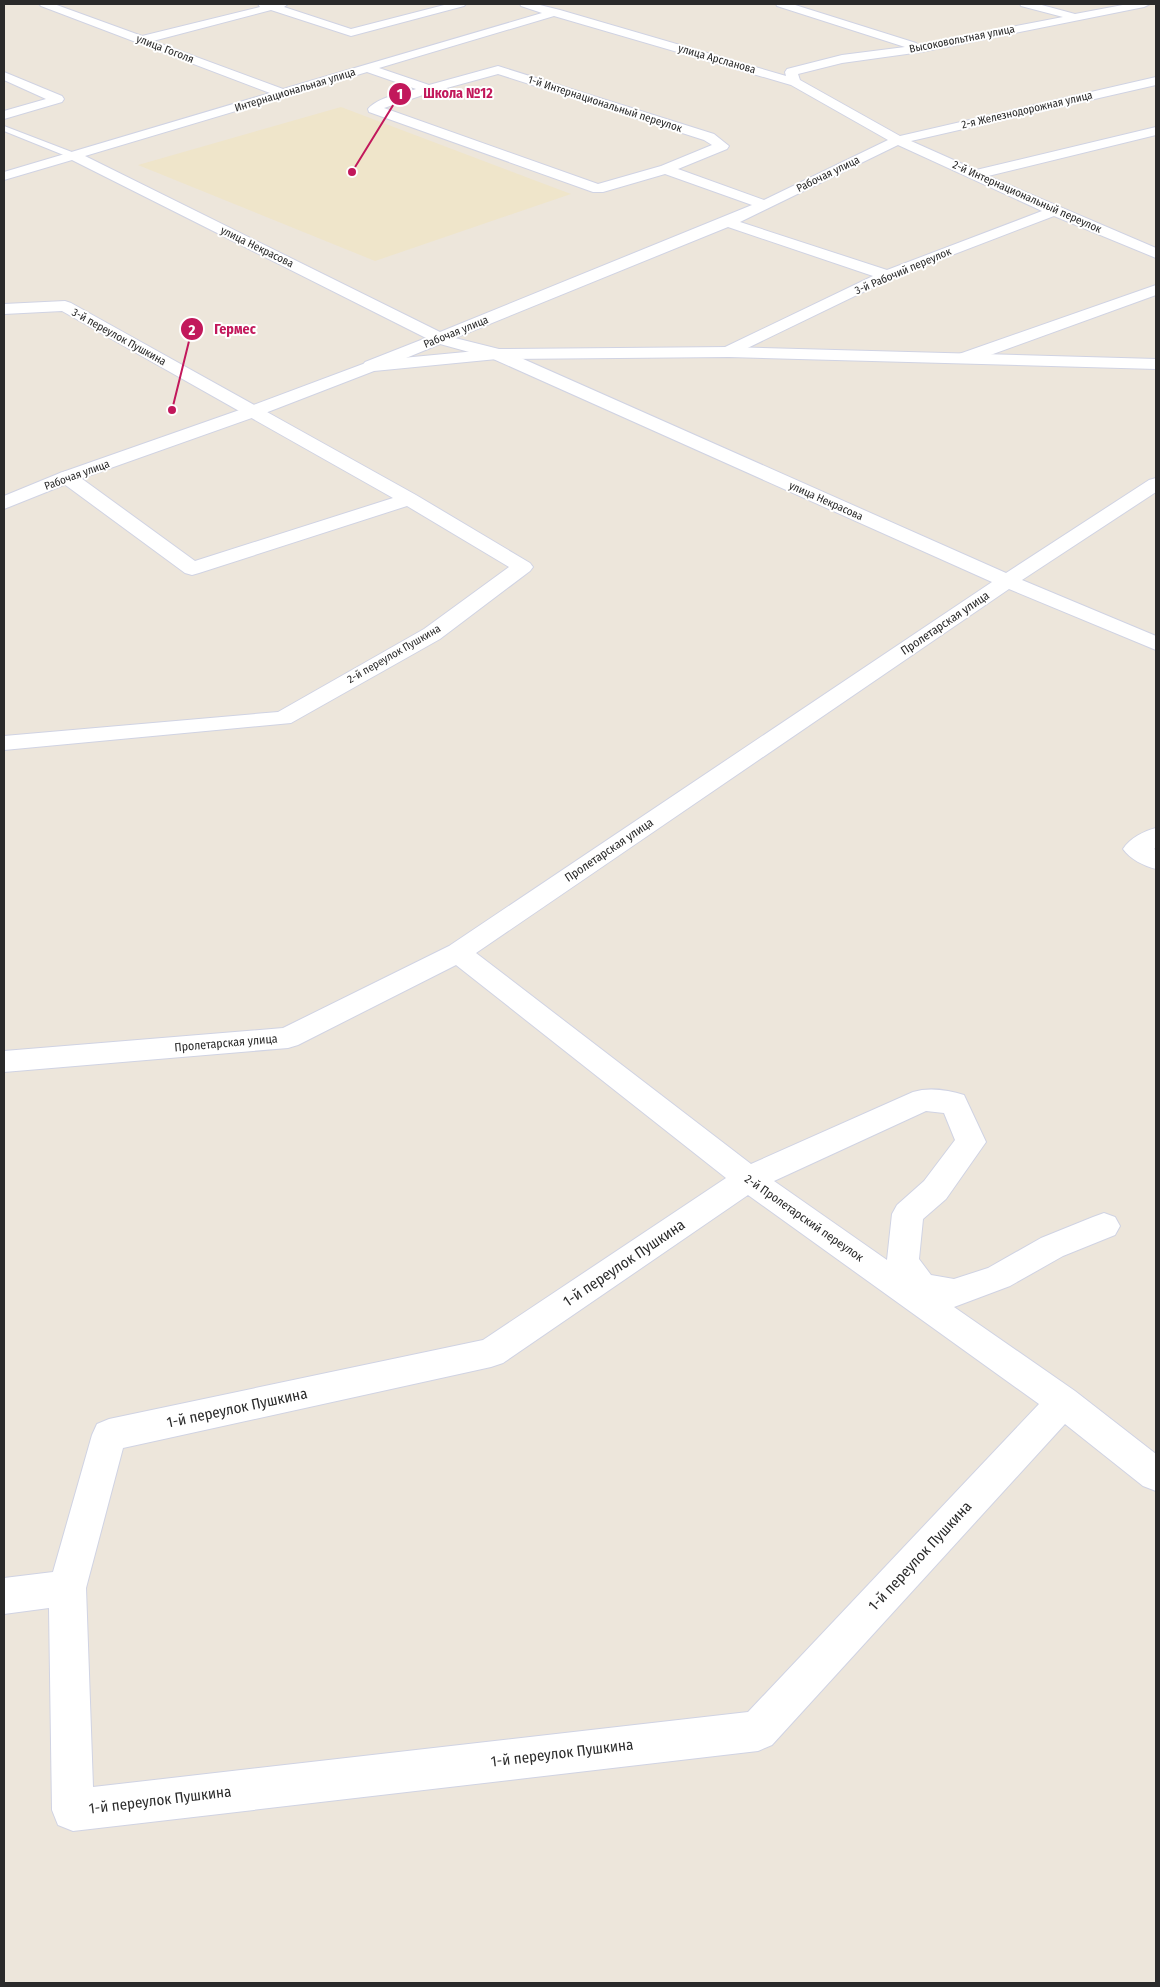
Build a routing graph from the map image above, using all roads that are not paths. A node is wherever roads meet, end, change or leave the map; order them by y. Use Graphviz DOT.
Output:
graph roads {
  1 [pos="45,4"];
  2 [pos="284,4"];
  3 [pos="460,4"];
  4 [pos="525,4"];
  5 [pos="781,4"];
  6 [pos="1025,4"];
  7 [pos="1144,4"];
  8 [pos="267,5"];
  9 [pos="579,6"];
  10 [pos="555,13"];
  11 [pos="1077,17"];
  12 [pos="141,40"];
  13 [pos="921,48"];
  14 [pos="367,68"];
  15 [pos="4,76"];
  16 [pos="1156,81"];
  17 [pos="796,82"];
  18 [pos="428,89"];
  19 [pos="284,94"];
  20 [pos="4,115"];
  21 [pos="4,128"];
  22 [pos="1156,131"];
  23 [pos="898,140"];
  24 [pos="74,156"];
  25 [pos="666,169"];
  26 [pos="976,174"];
  27 [pos="4,176"];
  28 [pos="765,206"];
  29 [pos="1054,211"];
  30 [pos="727,222"];
  31 [pos="1148,232"];
  32 [pos="1124,239"];
  33 [pos="1156,254"];
  34 [pos="887,275"];
  35 [pos="1156,290"];
  36 [pos="4,309"];
  37 [pos="441,338"];
  38 [pos="729,352"];
  39 [pos="497,354"];
  40 [pos="965,358"];
  41 [pos="1156,364"];
  42 [pos="371,366"];
  43 [pos="254,411"];
  44 [pos="67,478"];
  45 [pos="1156,484"];
  46 [pos="409,499"];
  47 [pos="4,503"];
  48 [pos="1007,581"];
  49 [pos="1156,644"];
  50 [pos="4,743"];
  51 [pos="1156,836"];
  52 [pos="1156,860"];
  53 [pos="458,953"];
  54 [pos="4,1061"];
  55 [pos="748,1179"];
  56 [pos="1104,1226"];
  57 [pos="1063,1402"];
  58 [pos="1156,1475"];
  59 [pos="67,1588"];
  60 [pos="4,1596"];
  1 -- 12 [label="street, улица Гоголя"];
  2 -- 8 [label="street"];
  3 -- 8 [label="street"];
  4 -- 10 [label="street, улица Арсланова"];
  5 -- 13 [label="street"];
  6 -- 11 [label="street"];
  7 -- 11 [label="street, Высоковольтная улица"];
  8 -- 12 [label="street"];
  9 -- 10 [label="street, Интернациональная улица"];
  10 -- 14 [label="street, Интернациональная улица"];
  10 -- 17 [label="street, улица Арсланова"];
  11 -- 13 [label="street, Высоковольтная улица"];
  12 -- 19 [label="street, улица Гоголя"];
  13 -- 17 [label="street, Высоковольтная улица"];
  14 -- 18 [label="street"];
  14 -- 19 [label="street, Интернациональная улица"];
  15 -- 20 [label="street"];
  16 -- 23 [label="street, 2-я Железнодорожная улица"];
  17 -- 23 [label="street, улица Арсланова"];
  18 -- 25 [label="street, 1-й Интернациональный переулок"];
  18 -- 25 [label="street, 1-й Интернациональный переулок"];
  19 -- 24 [label="street, Интернациональная улица"];
  21 -- 24 [label="lane"];
  22 -- 26 [label="street"];
  23 -- 26 [label="street, 2-й Интернациональный переулок"];
  23 -- 28 [label="street, Рабочая улица"];
  24 -- 27 [label="street, Интернациональная улица"];
  24 -- 37 [label="street, улица Некрасова"];
  25 -- 28 [label="street"];
  26 -- 29 [label="street, 2-й Интернациональный переулок"];
  28 -- 30 [label="street, Рабочая улица"];
  29 -- 32 [label="street, 2-й Интернациональный переулок"];
  29 -- 34 [label="street, 3-й Рабочий переулок"];
  30 -- 34 [label="street"];
  30 -- 37 [label="street, Рабочая улица"];
  31 -- 32 [label="street"];
  32 -- 33 [label="street, 2-й Интернациональный переулок"];
  34 -- 38 [label="street, 3-й Рабочий переулок"];
  35 -- 40 [label="street"];
  36 -- 43 [label="street, 3-й переулок Пушкина"];
  37 -- 39 [label="street, улица Некрасова"];
  37 -- 42 [label="street, Рабочая улица"];
  38 -- 39 [label="street"];
  38 -- 40 [label="street"];
  39 -- 42 [label="street"];
  39 -- 48 [label="street, улица Некрасова"];
  40 -- 41 [label="street"];
  42 -- 43 [label="street, Рабочая улица"];
  43 -- 44 [label="street, Рабочая улица"];
  43 -- 46 [label="street, 2-й переулок Пушкина"];
  44 -- 46 [label="street"];
  44 -- 47 [label="street, Рабочая улица"];
  45 -- 48 [label="street, Пролетарская улица"];
  46 -- 50 [label="street, 2-й переулок Пушкина"];
  48 -- 49 [label="street, улица Некрасова"];
  48 -- 53 [label="street, Пролетарская улица"];
  51 -- 52 [label="street"];
  53 -- 54 [label="street, Пролетарская улица"];
  53 -- 55 [label="street, 2-й Пролетарский переулок"];
  55 -- 56 [label="street"];
  55 -- 57 [label="street, 2-й Пролетарский переулок"];
  55 -- 59 [label="street, 1-й переулок Пушкина"];
  57 -- 58 [label="street, 2-й Пролетарский переулок"];
  57 -- 59 [label="street, 1-й переулок Пушкина"];
  59 -- 60 [label="street"];
}
